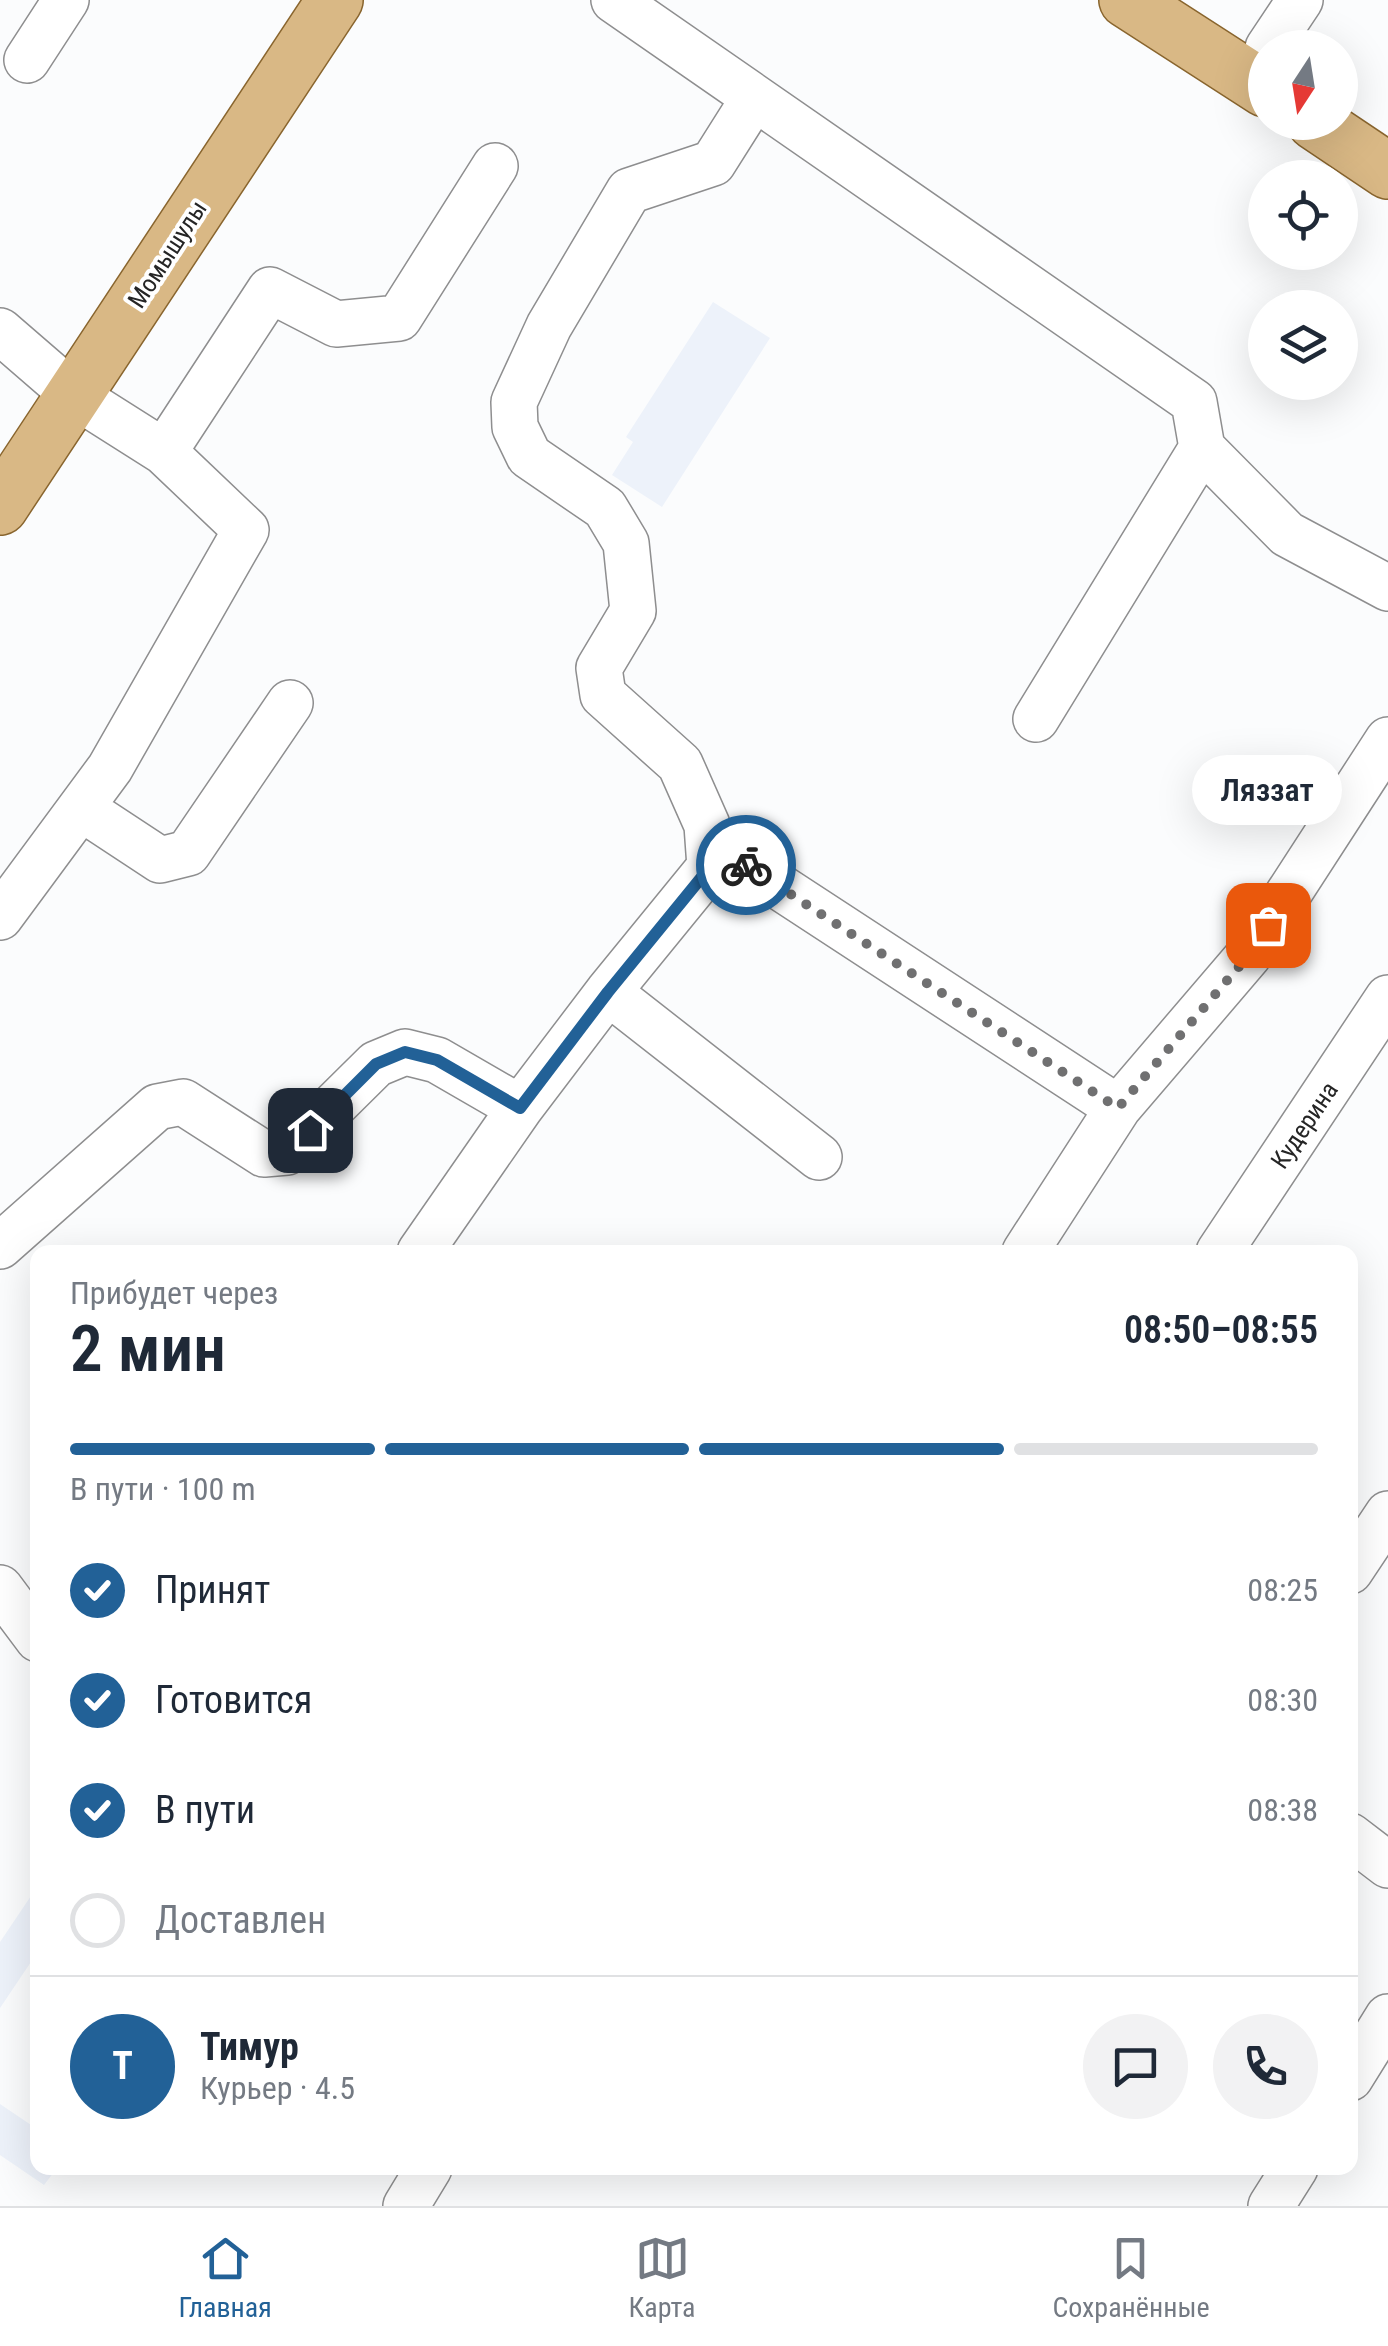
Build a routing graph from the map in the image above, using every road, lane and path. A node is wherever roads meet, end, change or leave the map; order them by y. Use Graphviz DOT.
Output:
graph roads {
  1 [pos="66,0"];
  2 [pos="334,0"];
  3 [pos="614,0"];
  4 [pos="1127,0"];
  5 [pos="1300,0"];
  6 [pos="1283,30"];
  7 [pos="26,60"];
  8 [pos="1248,60"];
  9 [pos="754,98"];
  10 [pos="1342,140"];
  11 [pos="496,166"];
  12 [pos="1388,170"];
  13 [pos="0,331"];
  14 [pos="74,395"];
  15 [pos="1202,448"];
  16 [pos="164,452"];
  17 [pos="0,508"];
  18 [pos="1388,588"];
  19 [pos="290,703"];
  20 [pos="1036,719"];
  21 [pos="1388,740"];
  22 [pos="81,808"];
  23 [pos="710,867"];
  24 [pos="0,917"];
  25 [pos="608,992"];
  26 [pos="1388,998"];
  27 [pos="520,1108"];
  28 [pos="1118,1108"];
  29 [pos="819,1158"];
  30 [pos="425,1245"];
  31 [pos="1030,1245"];
  32 [pos="1224,1245"];
  33 [pos="0,1246"];
  34 [pos="1388,1514"];
  35 [pos="1358,1560"];
  36 [pos="1358,1842"];
  37 [pos="1388,1865"];
  38 [pos="1388,2018"];
  39 [pos="1358,2065"];
  40 [pos="425,2175"];
  41 [pos="1291,2175"];
  42 [pos="406,2206"];
  43 [pos="1271,2206"];
  1 -- 7 [label="street"];
  2 -- 14 [label="main road, Момышулы"];
  3 -- 9 [label="street"];
  4 -- 8 [label="main road"];
  5 -- 6 [label="street"];
  9 -- 15 [label="street"];
  9 -- 23 [label="street"];
  10 -- 12 [label="main road"];
  11 -- 16 [label="street"];
  13 -- 14 [label="street"];
  14 -- 16 [label="street"];
  14 -- 17 [label="main road, Момышулы"];
  15 -- 18 [label="street"];
  15 -- 20 [label="street"];
  16 -- 22 [label="street"];
  19 -- 22 [label="street"];
  21 -- 28 [label="street"];
  22 -- 24 [label="street"];
  23 -- 25 [label="street"];
  23 -- 28 [label="street"];
  25 -- 27 [label="street"];
  25 -- 29 [label="street"];
  26 -- 32 [label="street, Кудерина"];
  27 -- 30 [label="street"];
  27 -- 33 [label="street"];
  28 -- 31 [label="street"];
  34 -- 35 [label="street"];
  36 -- 37 [label="street"];
  38 -- 39 [label="street"];
  40 -- 42 [label="street"];
  41 -- 43 [label="street"];
}
